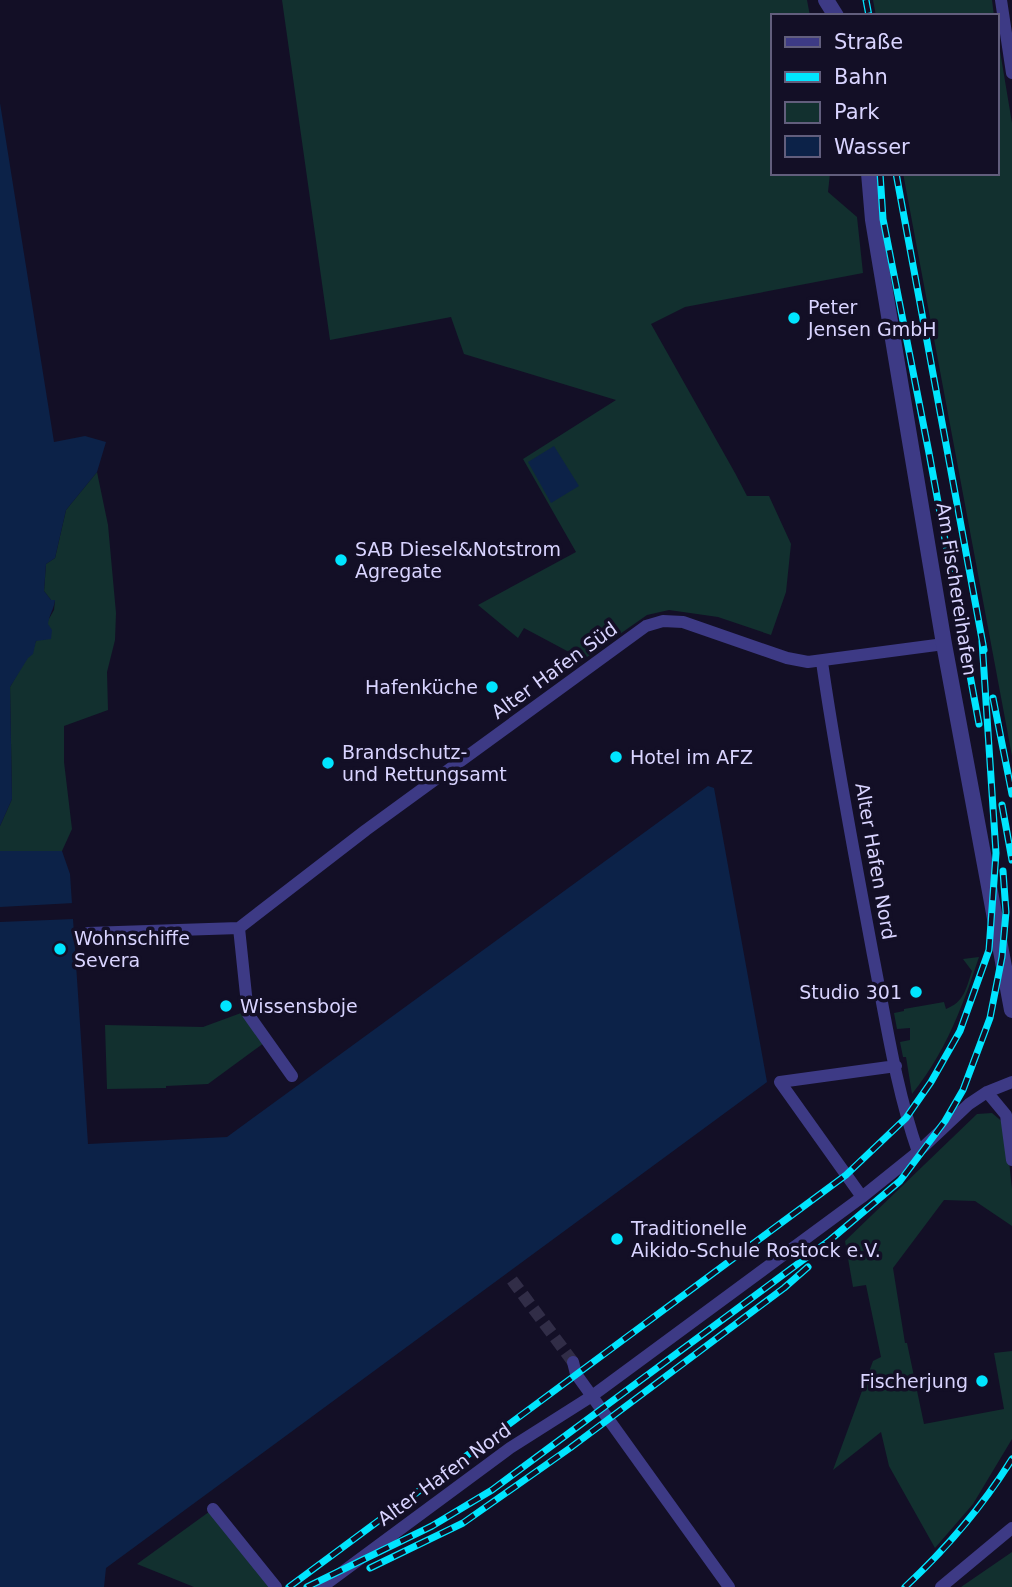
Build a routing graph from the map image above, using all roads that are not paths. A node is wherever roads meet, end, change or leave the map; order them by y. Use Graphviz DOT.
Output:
graph roads {
  1 [pos="1001,0"];
  2 [pos="1012,73"];
  3 [pos="869,175"];
  4 [pos="944,644"];
  5 [pos="822,662"];
  6 [pos="239,928"];
  7 [pos="88,933"];
  8 [pos="1012,1010"];
  9 [pos="896,1066"];
  10 [pos="292,1076"];
  11 [pos="1012,1082"];
  12 [pos="986,1092"];
  13 [pos="918,1152"];
  14 [pos="1012,1160"];
  15 [pos="862,1197"];
  16 [pos="573,1362"];
  17 [pos="592,1396"];
  18 [pos="213,1508"];
  19 [pos="1012,1528"];
  20 [pos="276,1587"];
  21 [pos="322,1587"];
  22 [pos="729,1587"];
  23 [pos="941,1587"];
  1 -- 2 [label="street"];
  3 -- 4 [label="street, Am Fischereihafen"];
  4 -- 5 [label="street, Alter Hafen Süd"];
  4 -- 8 [label="street, Am Fischereihafen"];
  5 -- 6 [label="street, Alter Hafen Süd"];
  5 -- 9 [label="street, Alter Hafen Nord"];
  6 -- 7 [label="street"];
  6 -- 10 [label="street"];
  9 -- 13 [label="street, Alter Hafen Nord"];
  9 -- 15 [label="street"];
  11 -- 12 [label="street, Alter Hafen Nord"];
  12 -- 13 [label="street, Alter Hafen Nord"];
  12 -- 14 [label="street"];
  13 -- 15 [label="street, Alter Hafen Nord"];
  15 -- 17 [label="street, Alter Hafen Nord"];
  16 -- 17 [label="street"];
  17 -- 21 [label="street, Alter Hafen Nord"];
  17 -- 22 [label="street"];
  18 -- 20 [label="street"];
  19 -- 23 [label="street"];
}
